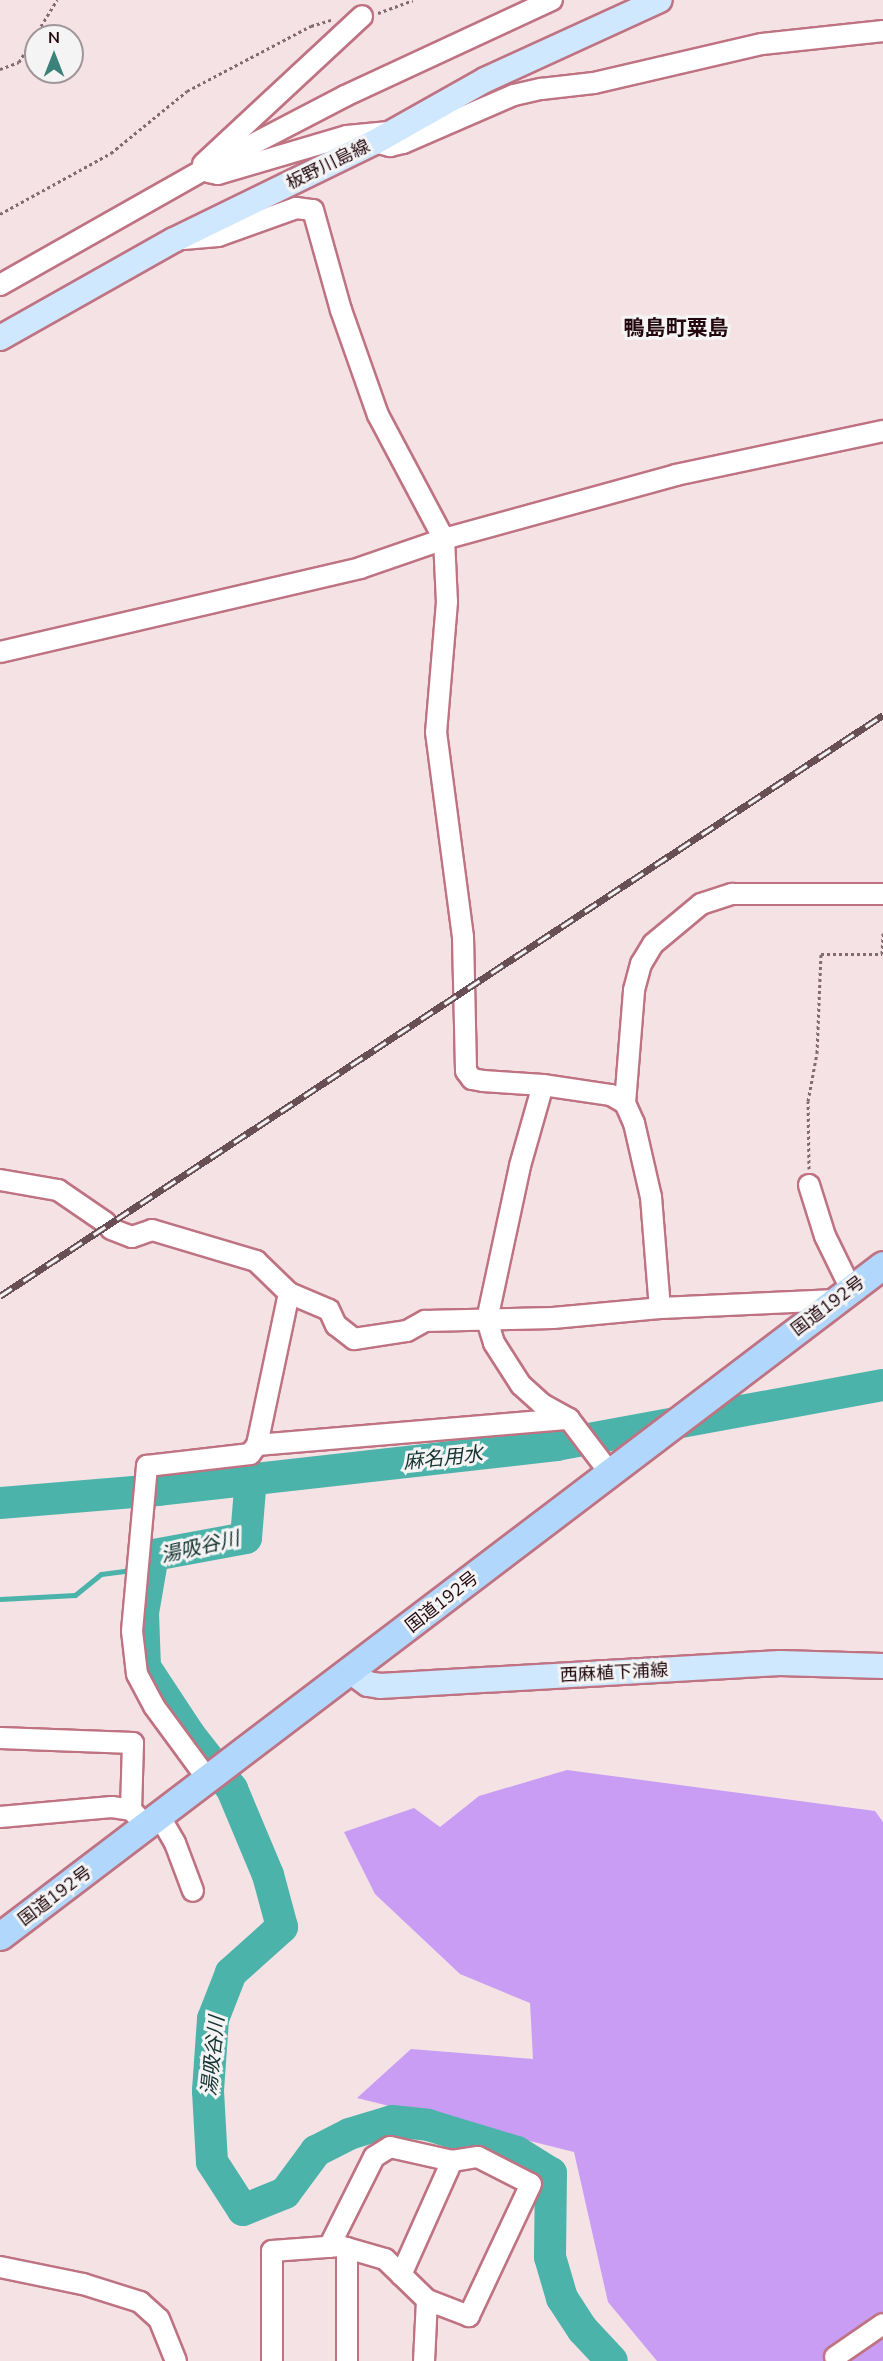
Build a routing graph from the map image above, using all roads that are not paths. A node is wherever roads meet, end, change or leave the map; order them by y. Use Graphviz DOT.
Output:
graph roads {
  1 [pos="552,0"];
  2 [pos="660,0"];
  3 [pos="362,16"];
  4 [pos="883,31"];
  5 [pos="383,137"];
  6 [pos="203,170"];
  7 [pos="174,240"];
  8 [pos="0,285"];
  9 [pos="0,338"];
  10 [pos="883,430"];
  11 [pos="444,539"];
  12 [pos="0,651"];
  13 [pos="883,894"];
  14 [pos="543,1084"];
  15 [pos="625,1102"];
  16 [pos="0,1180"];
  17 [pos="809,1185"];
  18 [pos="883,1265"];
  19 [pos="289,1293"];
  20 [pos="844,1294"];
  21 [pos="660,1308"];
  22 [pos="487,1320"];
  23 [pos="572,1422"];
  24 [pos="258,1445"];
  25 [pos="603,1463"];
  26 [pos="883,1666"];
  27 [pos="350,1671"];
  28 [pos="0,1738"];
  29 [pos="216,1776"];
  30 [pos="0,1817"];
  31 [pos="146,1818"];
  32 [pos="193,1891"];
  33 [pos="0,1936"];
  34 [pos="452,2161"];
  35 [pos="338,2248"];
  36 [pos="0,2267"];
  37 [pos="401,2275"];
  38 [pos="427,2300"];
  39 [pos="883,2324"];
  40 [pos="168,2340"];
  41 [pos="836,2356"];
  42 [pos="163,2361"];
  43 [pos="176,2361"];
  44 [pos="272,2361"];
  45 [pos="347,2361"];
  46 [pos="424,2361"];
  1 -- 6 [label="street"];
  2 -- 5 [label="main road, 板野川島線"];
  3 -- 6 [label="street"];
  4 -- 5 [label="street"];
  5 -- 6 [label="street"];
  5 -- 7 [label="main road, 板野川島線"];
  6 -- 8 [label="street"];
  7 -- 9 [label="main road, 板野川島線"];
  7 -- 11 [label="street"];
  10 -- 11 [label="street"];
  11 -- 12 [label="street"];
  11 -- 14 [label="street"];
  13 -- 15 [label="street"];
  14 -- 15 [label="street"];
  14 -- 22 [label="street"];
  15 -- 21 [label="street"];
  16 -- 19 [label="street"];
  17 -- 20 [label="street"];
  18 -- 20 [label="highway, 国道192号"];
  19 -- 22 [label="street"];
  19 -- 24 [label="street"];
  20 -- 21 [label="street"];
  20 -- 25 [label="highway, 国道192号"];
  21 -- 22 [label="street"];
  22 -- 23 [label="street"];
  23 -- 24 [label="street"];
  23 -- 25 [label="street"];
  24 -- 29 [label="street"];
  25 -- 27 [label="highway, 国道192号"];
  26 -- 27 [label="main road, 西麻植下浦線"];
  27 -- 29 [label="highway, 国道192号"];
  28 -- 31 [label="street"];
  29 -- 31 [label="highway, 国道192号"];
  30 -- 31 [label="street"];
  31 -- 32 [label="street"];
  31 -- 33 [label="highway, 国道192号"];
  34 -- 35 [label="street"];
  34 -- 37 [label="street"];
  34 -- 38 [label="street"];
  35 -- 37 [label="street"];
  35 -- 44 [label="street"];
  35 -- 45 [label="street"];
  36 -- 40 [label="street"];
  37 -- 38 [label="street"];
  38 -- 46 [label="street"];
  39 -- 41 [label="street"];
  40 -- 42 [label="street"];
  40 -- 43 [label="street"];
}
